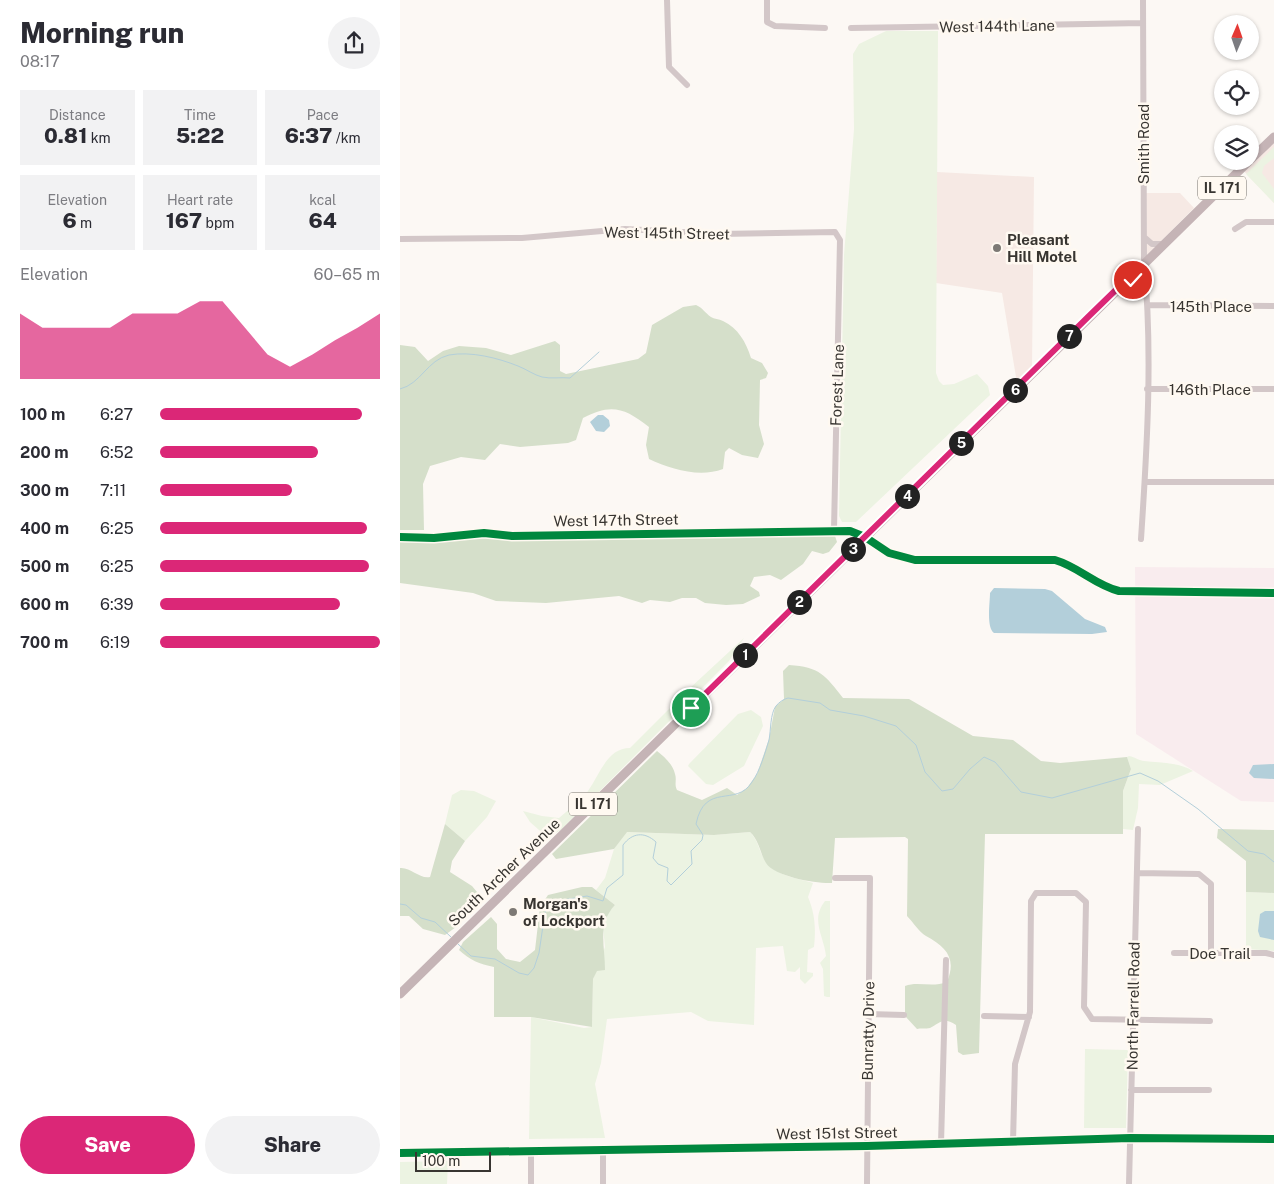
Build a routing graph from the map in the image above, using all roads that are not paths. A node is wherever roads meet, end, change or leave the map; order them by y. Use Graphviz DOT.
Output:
graph roads {
  1 [pos="667,0"];
  2 [pos="767,0"];
  3 [pos="1143,0"];
  4 [pos="1143,23"];
  5 [pos="825,28"];
  6 [pos="850,28"];
  7 [pos="686,85"];
  8 [pos="1274,137"];
  9 [pos="1259,152"];
  10 [pos="1241,170"];
  11 [pos="1274,222"];
  12 [pos="1235,229"];
  13 [pos="1144,237"];
  14 [pos="400,239"];
  15 [pos="840,240"];
  16 [pos="1163,244"];
  17 [pos="1144,263"];
  18 [pos="1125,281"];
  19 [pos="1146,288"];
  20 [pos="1148,306"];
  21 [pos="1274,306"];
  22 [pos="1147,389"];
  23 [pos="1274,389"];
  24 [pos="1145,482"];
  25 [pos="1274,482"];
  26 [pos="834,530"];
  27 [pos="865,537"];
  28 [pos="400,538"];
  29 [pos="1141,539"];
  30 [pos="1274,593"];
  31 [pos="1138,829"];
  32 [pos="1137,873"];
  33 [pos="836,878"];
  34 [pos="1174,952"];
  35 [pos="1211,952"];
  36 [pos="1274,955"];
  37 [pos="946,960"];
  38 [pos="400,994"];
  39 [pos="868,1014"];
  40 [pos="904,1015"];
  41 [pos="984,1016"];
  42 [pos="1028,1017"];
  43 [pos="1132,1020"];
  44 [pos="1210,1021"];
  45 [pos="1131,1090"];
  46 [pos="1209,1090"];
  47 [pos="1130,1138"];
  48 [pos="1274,1139"];
  49 [pos="1013,1142"];
  50 [pos="941,1144"];
  51 [pos="867,1146"];
  52 [pos="603,1151"];
  53 [pos="531,1152"];
  54 [pos="400,1153"];
  55 [pos="531,1184"];
  56 [pos="603,1184"];
  57 [pos="867,1184"];
  58 [pos="1129,1184"];
  1 -- 7 [label="street"];
  2 -- 5 [label="street"];
  3 -- 4 [label="street, Smith Road"];
  4 -- 6 [label="street, West 144th Lane"];
  4 -- 13 [label="street, Smith Road"];
  8 -- 9 [label="main road, South Archer Avenue / IL 171"];
  10 -- 16 [label="main road, South Archer Avenue / IL 171"];
  11 -- 12 [label="street"];
  13 -- 16 [label="street"];
  13 -- 17 [label="street, Smith Road"];
  14 -- 15 [label="street, West 145th Street"];
  15 -- 26 [label="street, Forest Lane"];
  16 -- 17 [label="main road, South Archer Avenue / IL 171"];
  17 -- 18 [label="main road, South Archer Avenue / IL 171"];
  17 -- 19 [label="street, Smith Road"];
  18 -- 19 [label="street"];
  18 -- 27 [label="main road, South Archer Avenue / IL 171"];
  19 -- 20 [label="street, Smith Road"];
  20 -- 21 [label="street, 145th Place"];
  20 -- 22 [label="street, Smith Road"];
  22 -- 23 [label="street, 146th Place"];
  22 -- 24 [label="street, Smith Road"];
  24 -- 25 [label="street"];
  24 -- 29 [label="street, Smith Road"];
  26 -- 27 [label="street, West 147th Street"];
  26 -- 28 [label="street, West 147th Street"];
  27 -- 30 [label="street, West 147th Street"];
  27 -- 38 [label="main road, South Archer Avenue / IL 171"];
  31 -- 32 [label="street, North Farrell Road"];
  32 -- 35 [label="street"];
  32 -- 43 [label="street, North Farrell Road"];
  33 -- 39 [label="street, Bunratty Drive"];
  34 -- 35 [label="street, Doe Trail"];
  35 -- 36 [label="street, Doe Trail"];
  37 -- 50 [label="street"];
  39 -- 40 [label="street"];
  39 -- 51 [label="street, Bunratty Drive"];
  41 -- 42 [label="street"];
  42 -- 43 [label="street"];
  42 -- 49 [label="street"];
  43 -- 44 [label="street"];
  43 -- 45 [label="street, North Farrell Road"];
  45 -- 46 [label="street"];
  45 -- 47 [label="street, North Farrell Road"];
  47 -- 48 [label="street, West 151st Street"];
  47 -- 49 [label="street, West 151st Street"];
  47 -- 58 [label="street, North Farrell Road"];
  49 -- 50 [label="street, West 151st Street"];
  50 -- 51 [label="street, West 151st Street"];
  51 -- 52 [label="street, West 151st Street"];
  51 -- 57 [label="street, Bunratty Drive"];
  52 -- 53 [label="street, West 151st Street"];
  52 -- 56 [label="street"];
  53 -- 54 [label="street, West 151st Street"];
  53 -- 55 [label="street"];
}
